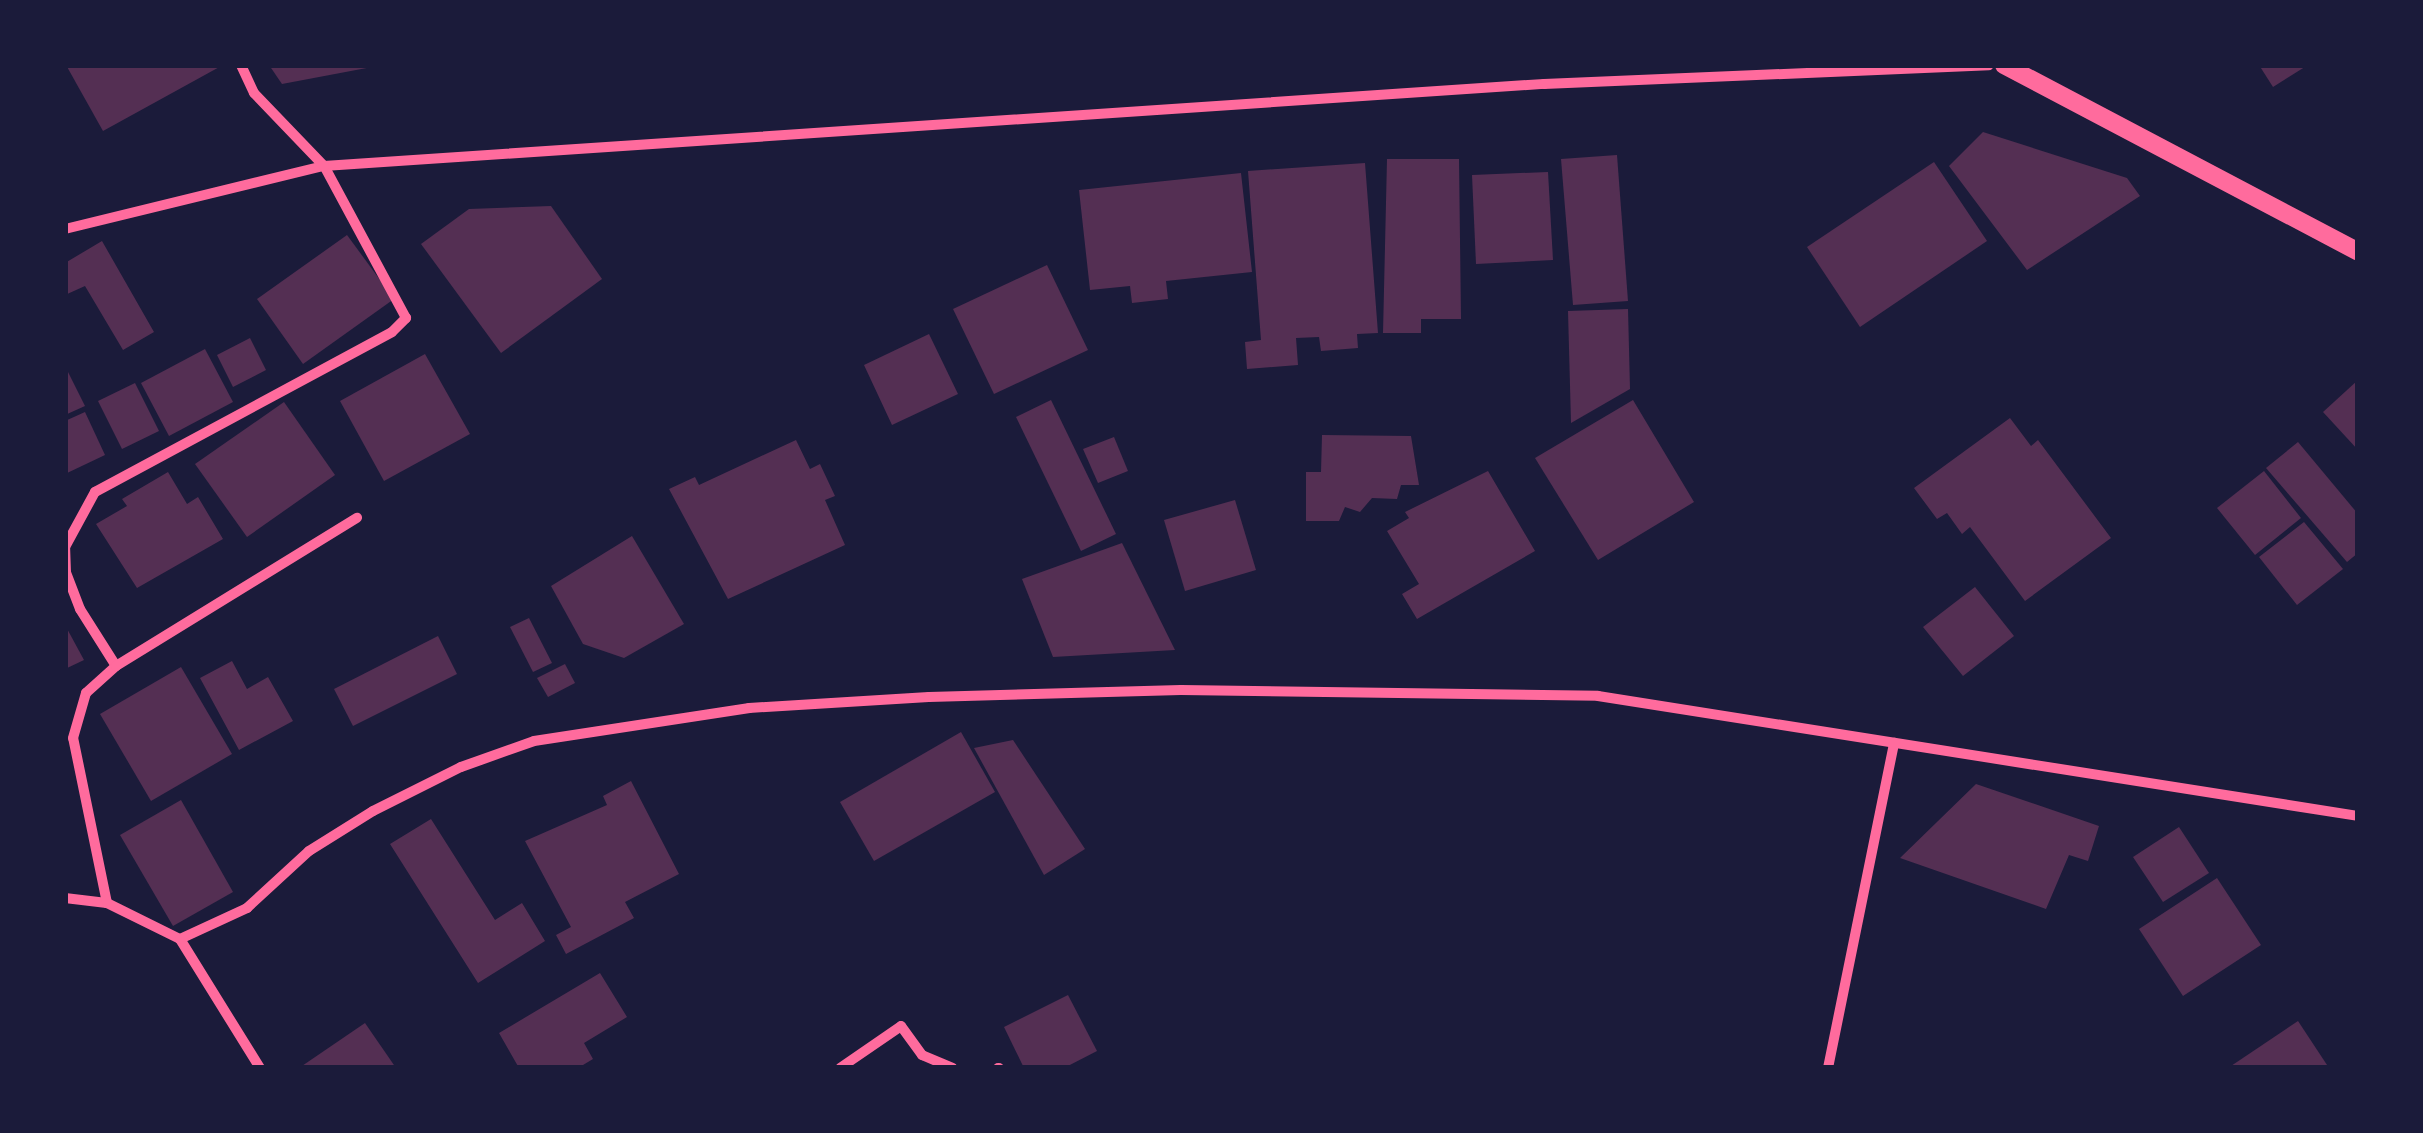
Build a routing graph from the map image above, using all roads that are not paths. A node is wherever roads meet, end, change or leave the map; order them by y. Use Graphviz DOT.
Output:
graph roads {
  1 [pos="241,65"];
  2 [pos="1989,65"];
  3 [pos="2004,65"];
  4 [pos="324,166"];
  5 [pos="65,229"];
  6 [pos="2358,252"];
  7 [pos="357,518"];
  8 [pos="116,666"];
  9 [pos="1894,743"];
  10 [pos="2358,816"];
  11 [pos="65,898"];
  12 [pos="107,903"];
  13 [pos="180,939"];
  14 [pos="260,1068"];
  15 [pos="840,1068"];
  16 [pos="952,1068"];
  17 [pos="1828,1068"];
  1 -- 4 [label="street"];
  2 -- 4 [label="street"];
  3 -- 6 [label="street"];
  4 -- 5 [label="street"];
  4 -- 8 [label="street"];
  7 -- 8 [label="street"];
  8 -- 12 [label="street"];
  9 -- 10 [label="street"];
  9 -- 13 [label="street"];
  9 -- 17 [label="street"];
  11 -- 12 [label="street"];
  12 -- 13 [label="street"];
  13 -- 14 [label="street"];
  15 -- 16 [label="street"];
}
